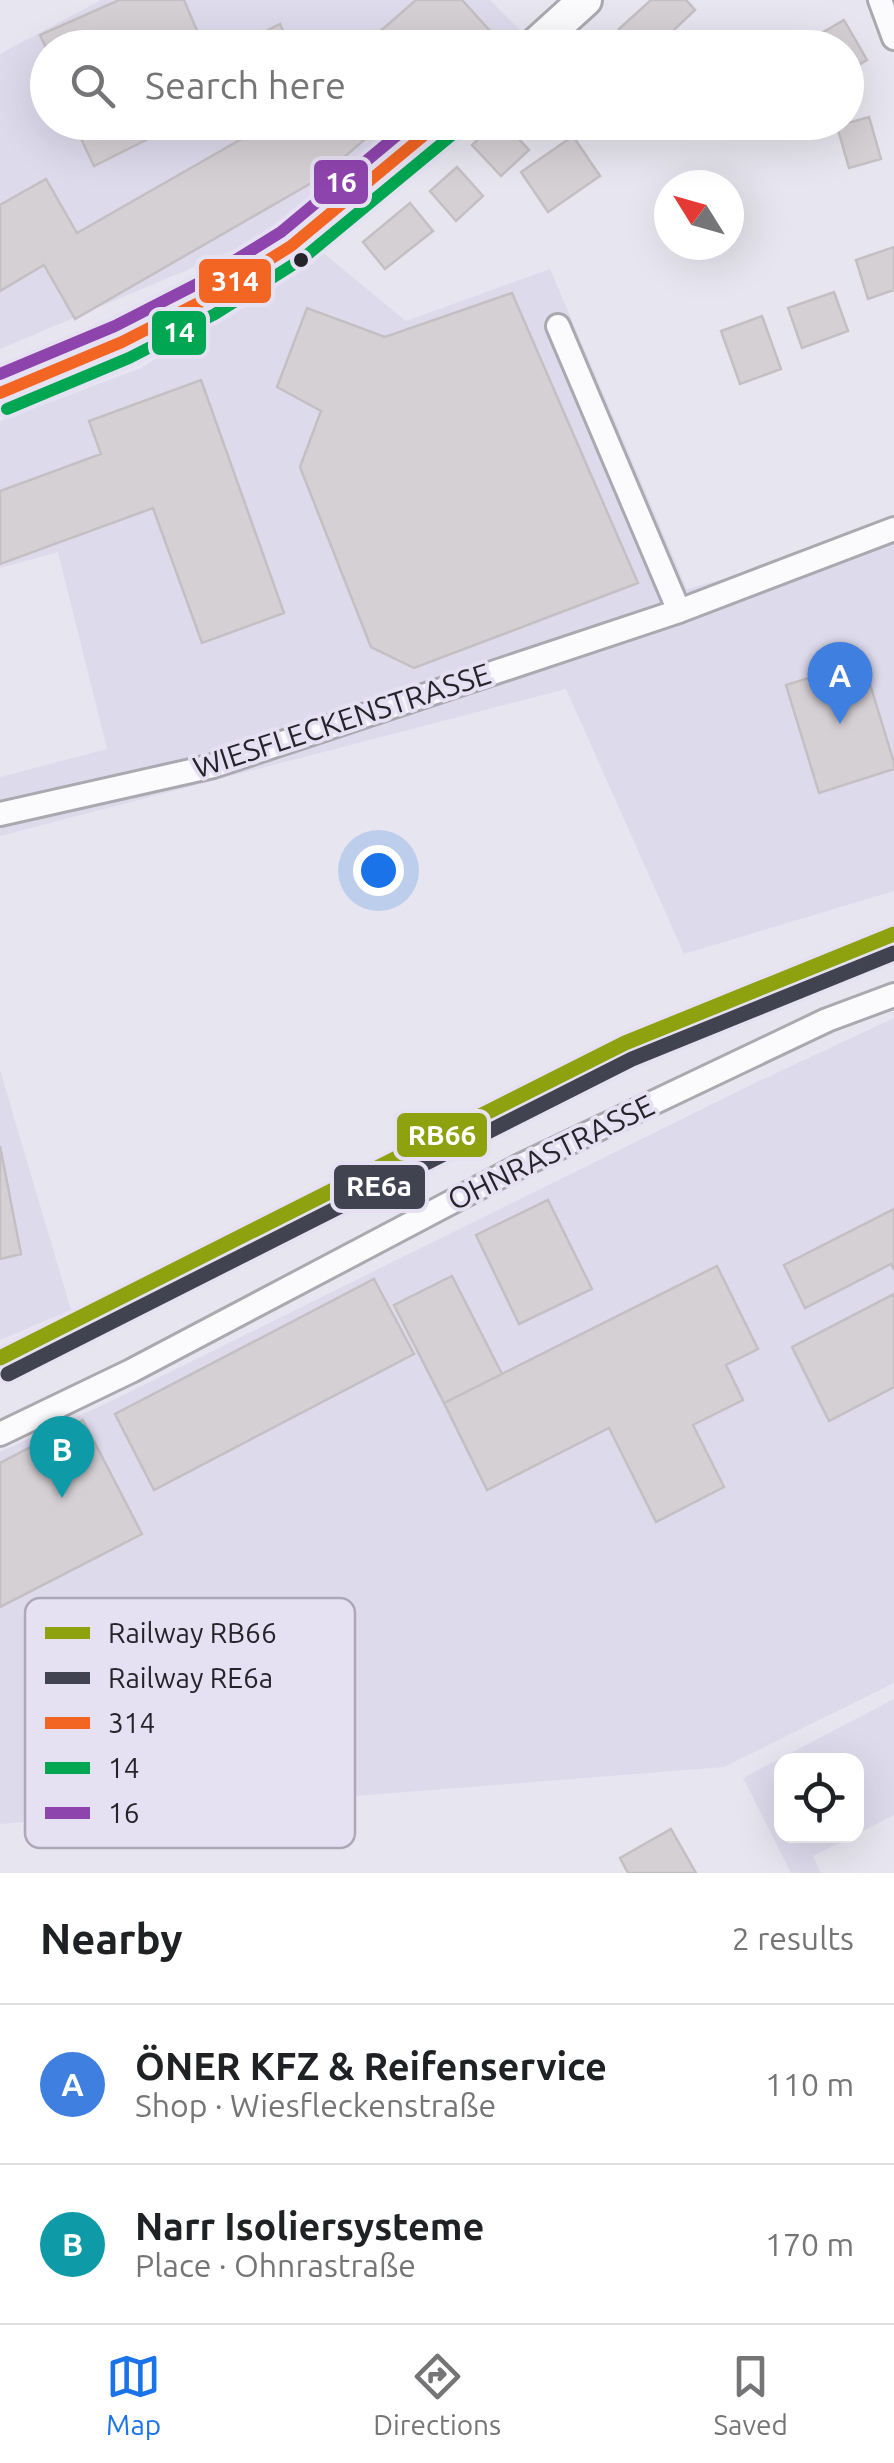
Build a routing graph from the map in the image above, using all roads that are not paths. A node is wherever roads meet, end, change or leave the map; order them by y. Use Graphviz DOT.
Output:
graph roads {
  1 [pos="585,0"];
  2 [pos="880,0"];
  3 [pos="552,30"];
  4 [pos="894,38"];
  5 [pos="419,140"];
  6 [pos="558,326"];
  7 [pos="0,392"];
  8 [pos="894,529"];
  9 [pos="679,611"];
  10 [pos="0,814"];
  11 [pos="894,995"];
  12 [pos="0,1434"];
  1 -- 3 [label="main road"];
  2 -- 4 [label="street"];
  5 -- 7 [label="main road"];
  6 -- 9 [label="street"];
  8 -- 9 [label="street, WIESFLECKENSTRASSE"];
  9 -- 10 [label="street, WIESFLECKENSTRASSE"];
  11 -- 12 [label="street, OHNRASTRASSE"];
}
